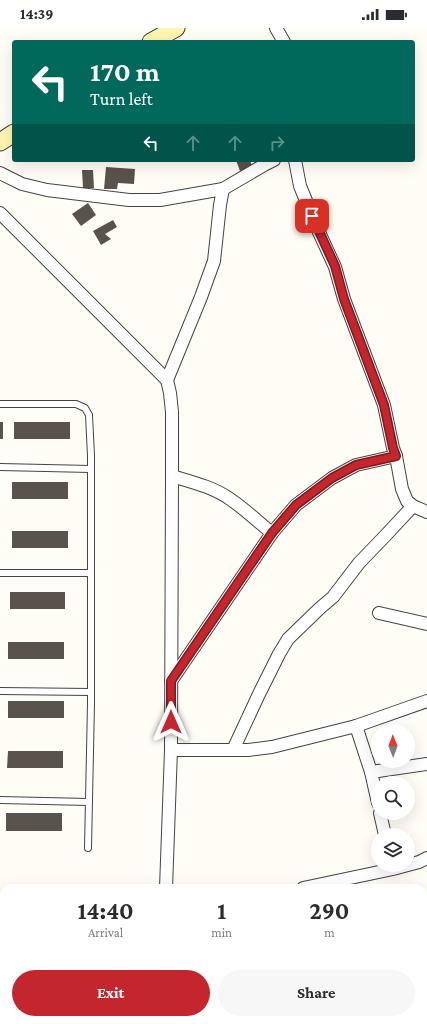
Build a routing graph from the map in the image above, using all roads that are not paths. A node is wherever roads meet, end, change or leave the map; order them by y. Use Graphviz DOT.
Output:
graph roads {
  1 [pos="176,28"];
  2 [pos="276,28"];
  3 [pos="155,40"];
  4 [pos="283,40"];
  5 [pos="12,134"];
  6 [pos="0,142"];
  7 [pos="269,162"];
  8 [pos="295,162"];
  9 [pos="0,173"];
  10 [pos="223,190"];
  11 [pos="0,213"];
  12 [pos="167,380"];
  13 [pos="0,404"];
  14 [pos="396,456"];
  15 [pos="0,467"];
  16 [pos="91,469"];
  17 [pos="172,476"];
  18 [pos="412,506"];
  19 [pos="427,512"];
  20 [pos="272,533"];
  21 [pos="0,573"];
  22 [pos="91,573"];
  23 [pos="379,613"];
  24 [pos="427,624"];
  25 [pos="171,681"];
  26 [pos="0,691"];
  27 [pos="91,692"];
  28 [pos="427,702"];
  29 [pos="356,726"];
  30 [pos="171,750"];
  31 [pos="233,750"];
  32 [pos="427,764"];
  33 [pos="371,772"];
  34 [pos="372,776"];
  35 [pos="0,800"];
  36 [pos="89,802"];
  37 [pos="88,848"];
  38 [pos="427,858"];
  39 [pos="415,863"];
  40 [pos="372,872"];
  41 [pos="166,884"];
  42 [pos="320,884"];
  1 -- 3 [label="main road"];
  2 -- 4 [label="street"];
  5 -- 6 [label="main road"];
  7 -- 10 [label="street"];
  8 -- 14 [label="street"];
  9 -- 10 [label="street"];
  10 -- 12 [label="street"];
  11 -- 12 [label="street"];
  12 -- 17 [label="street"];
  13 -- 16 [label="lane"];
  14 -- 18 [label="street"];
  14 -- 20 [label="street"];
  15 -- 16 [label="lane"];
  16 -- 22 [label="lane"];
  17 -- 20 [label="street"];
  17 -- 25 [label="street"];
  18 -- 19 [label="street"];
  18 -- 31 [label="street"];
  20 -- 25 [label="street"];
  21 -- 22 [label="lane"];
  22 -- 27 [label="lane"];
  23 -- 24 [label="street"];
  25 -- 30 [label="street"];
  26 -- 27 [label="lane"];
  27 -- 36 [label="lane"];
  28 -- 29 [label="street"];
  29 -- 31 [label="street"];
  29 -- 33 [label="street"];
  30 -- 31 [label="street"];
  30 -- 41 [label="street"];
  32 -- 33 [label="street"];
  33 -- 34 [label="street"];
  35 -- 36 [label="lane"];
  36 -- 37 [label="lane"];
  38 -- 39 [label="street"];
  40 -- 42 [label="street"];
}
